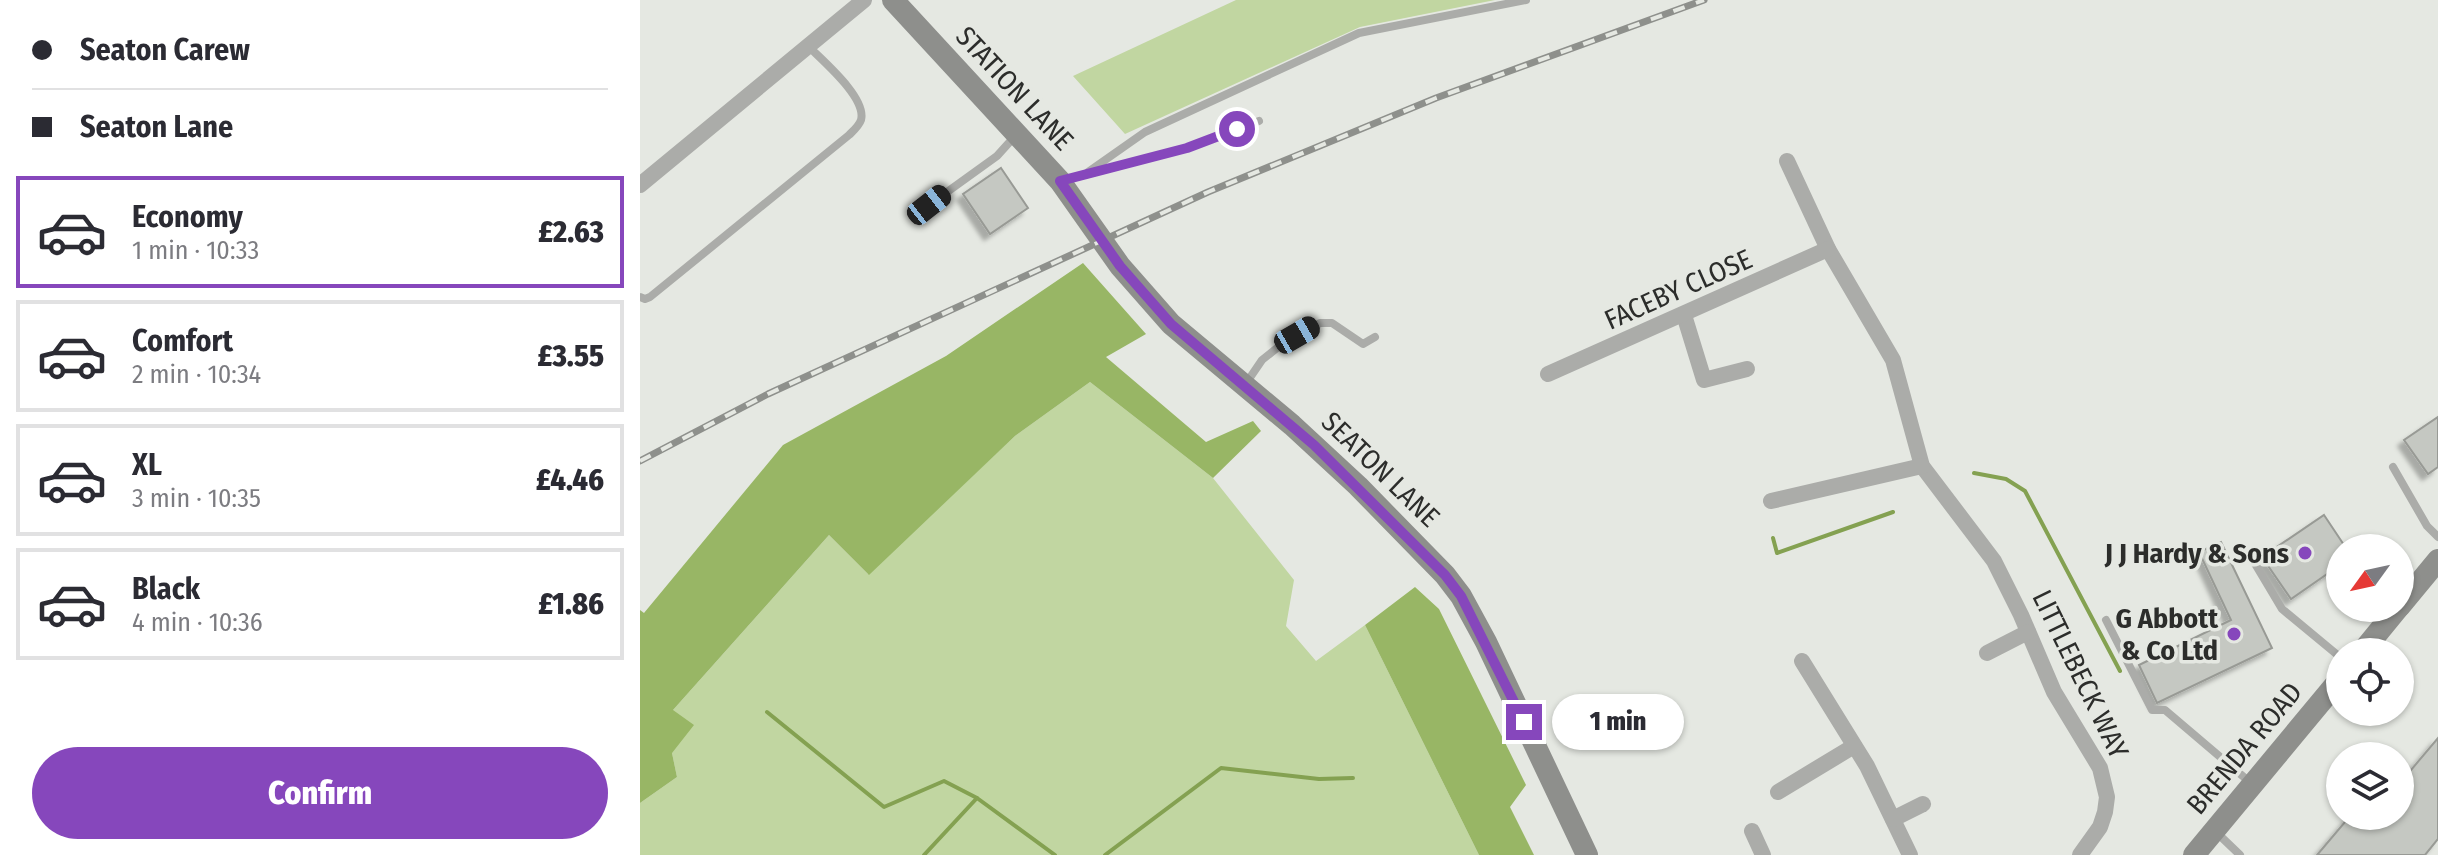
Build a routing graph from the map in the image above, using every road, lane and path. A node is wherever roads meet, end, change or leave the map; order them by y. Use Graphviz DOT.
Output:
graph roads {
  1 [pos="864,0"];
  2 [pos="893,0"];
  3 [pos="1526,0"];
  4 [pos="808,46"];
  5 [pos="1259,121"];
  6 [pos="1017,135"];
  7 [pos="1787,161"];
  8 [pos="1088,172"];
  9 [pos="1060,181"];
  10 [pos="640,185"];
  11 [pos="929,205"];
  12 [pos="1828,249"];
  13 [pos="640,297"];
  14 [pos="1684,315"];
  15 [pos="1375,337"];
  16 [pos="1747,369"];
  17 [pos="1548,374"];
  18 [pos="1244,386"];
  19 [pos="1922,466"];
  20 [pos="2393,467"];
  21 [pos="1771,501"];
  22 [pos="2438,537"];
  23 [pos="2248,552"];
  24 [pos="2438,560"];
  25 [pos="2414,589"];
  26 [pos="2106,620"];
  27 [pos="2387,622"];
  28 [pos="2028,632"];
  29 [pos="2374,638"];
  30 [pos="2326,645"];
  31 [pos="1987,653"];
  32 [pos="1802,661"];
  33 [pos="2326,696"];
  34 [pos="1854,746"];
  35 [pos="2253,784"];
  36 [pos="1778,792"];
  37 [pos="1923,804"];
  38 [pos="1893,819"];
  39 [pos="2215,830"];
  40 [pos="1752,831"];
  41 [pos="1587,855"];
  42 [pos="1763,855"];
  43 [pos="1910,855"];
  44 [pos="2080,855"];
  45 [pos="2194,855"];
  46 [pos="2240,855"];
  1 -- 4 [label="street"];
  2 -- 6 [label="main road, STATION LANE"];
  3 -- 8 [label="lane"];
  4 -- 10 [label="street"];
  4 -- 13 [label="lane"];
  5 -- 8 [label="lane"];
  6 -- 9 [label="main road, STATION LANE"];
  6 -- 11 [label="lane"];
  7 -- 12 [label="street"];
  8 -- 9 [label="lane"];
  9 -- 18 [label="main road, SEATON LANE"];
  12 -- 14 [label="street, FACEBY CLOSE"];
  12 -- 19 [label="street"];
  14 -- 16 [label="street"];
  14 -- 17 [label="street, FACEBY CLOSE"];
  15 -- 18 [label="lane"];
  18 -- 41 [label="main road, SEATON LANE"];
  19 -- 21 [label="street"];
  19 -- 28 [label="street, LITTLEBECK WAY"];
  20 -- 22 [label="lane"];
  23 -- 30 [label="lane"];
  24 -- 25 [label="main road"];
  26 -- 35 [label="lane"];
  27 -- 29 [label="main road"];
  28 -- 31 [label="street"];
  28 -- 44 [label="street, LITTLEBECK WAY"];
  32 -- 34 [label="street"];
  33 -- 35 [label="main road, BRENDA ROAD"];
  34 -- 36 [label="street"];
  34 -- 38 [label="street"];
  35 -- 39 [label="main road, BRENDA ROAD"];
  37 -- 38 [label="street"];
  38 -- 43 [label="street"];
  39 -- 45 [label="main road, BRENDA ROAD"];
  39 -- 46 [label="lane"];
  40 -- 42 [label="street"];
}
